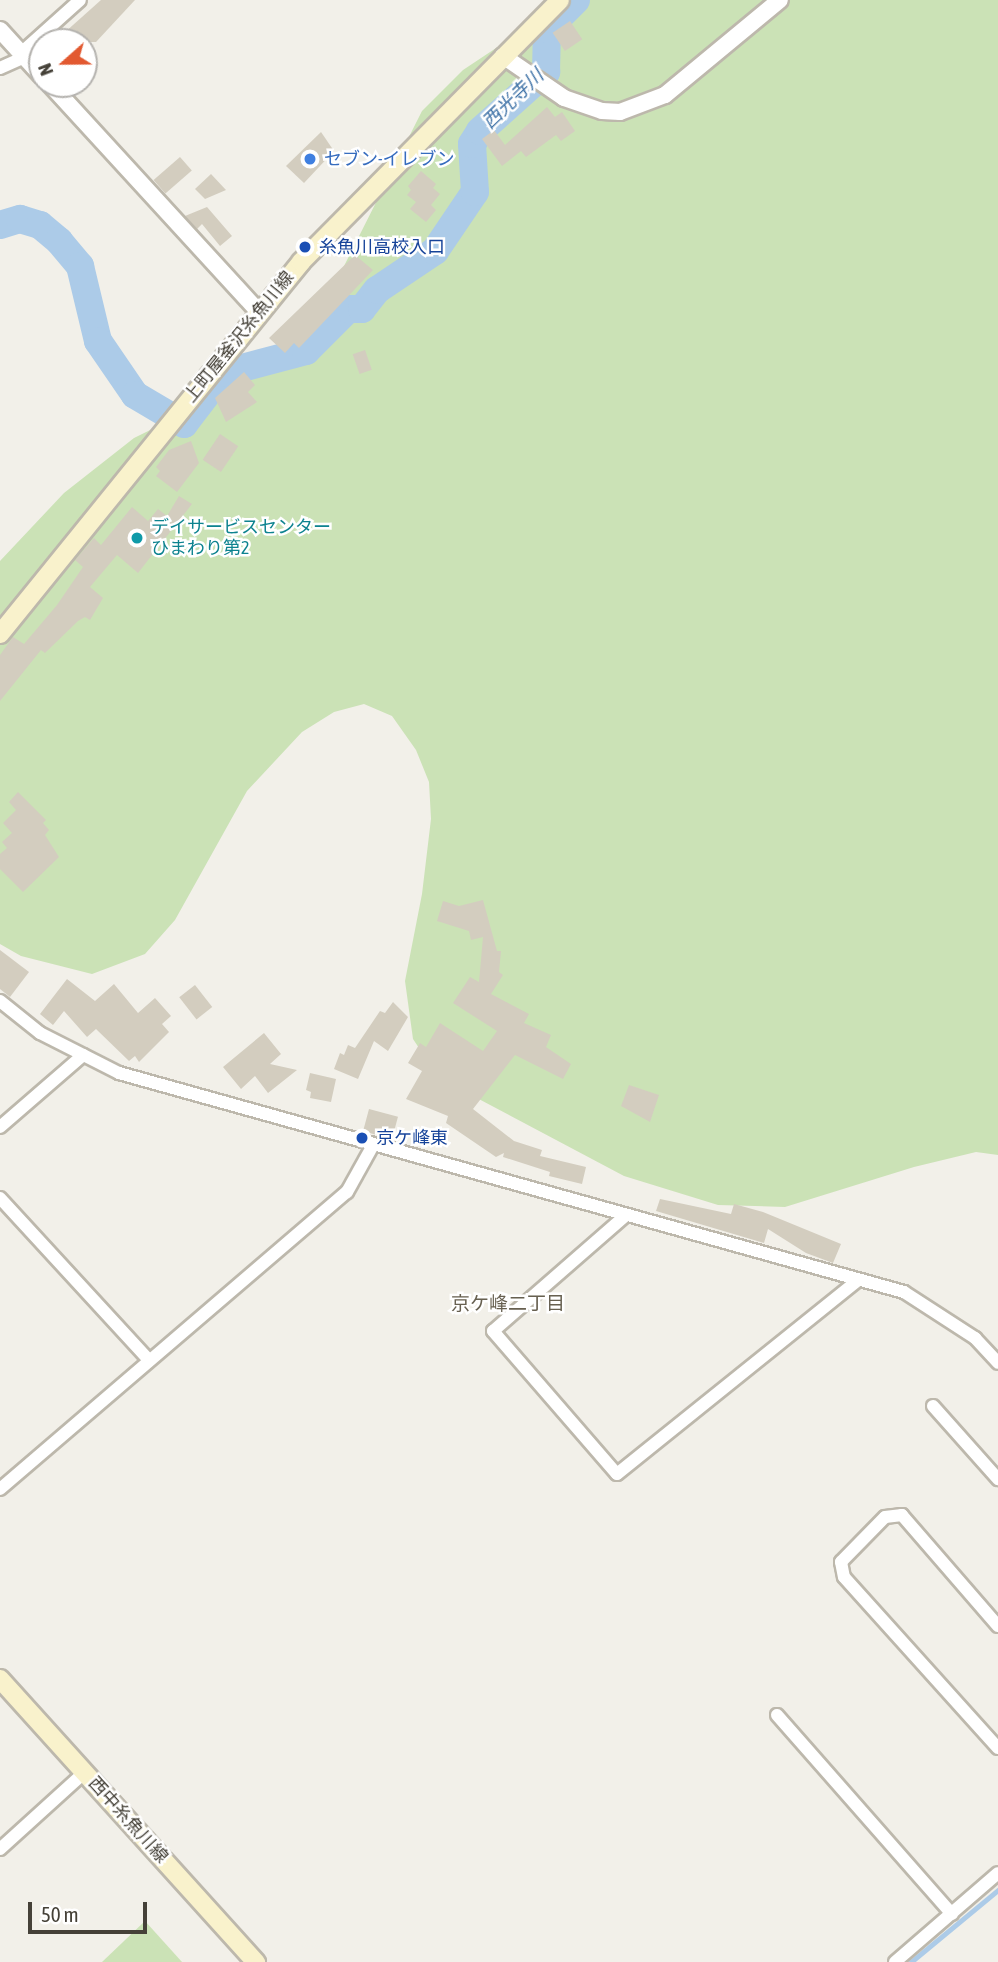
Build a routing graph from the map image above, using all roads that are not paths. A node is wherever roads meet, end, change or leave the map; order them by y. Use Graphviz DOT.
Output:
graph roads {
  1 [pos="80,0"];
  2 [pos="560,0"];
  3 [pos="780,0"];
  4 [pos="0,30"];
  5 [pos="23,55"];
  6 [pos="503,55"];
  7 [pos="28,61"];
  8 [pos="0,68"];
  9 [pos="63,98"];
  10 [pos="259,312"];
  11 [pos="0,634"];
  12 [pos="0,1001"];
  13 [pos="83,1055"];
  14 [pos="0,1127"];
  15 [pos="372,1147"];
  16 [pos="0,1198"];
  17 [pos="625,1216"];
  18 [pos="858,1280"];
  19 [pos="148,1359"];
  20 [pos="998,1363"];
  21 [pos="933,1406"];
  22 [pos="998,1479"];
  23 [pos="0,1489"];
  24 [pos="998,1626"];
  25 [pos="0,1679"];
  26 [pos="777,1716"];
  27 [pos="998,1748"];
  28 [pos="85,1772"];
  29 [pos="0,1849"];
  30 [pos="998,1873"];
  31 [pos="952,1914"];
  32 [pos="256,1962"];
  33 [pos="895,1962"];
  1 -- 5 [label="street"];
  2 -- 6 [label="main road, 上町屋釜沢糸魚川線"];
  3 -- 6 [label="street"];
  4 -- 5 [label="street"];
  5 -- 7 [label="street"];
  5 -- 8 [label="street"];
  6 -- 10 [label="main road, 上町屋釜沢糸魚川線"];
  9 -- 10 [label="street"];
  10 -- 11 [label="main road, 上町屋釜沢糸魚川線"];
  12 -- 13 [label="street"];
  13 -- 14 [label="street"];
  13 -- 15 [label="street"];
  15 -- 17 [label="street"];
  15 -- 19 [label="street"];
  16 -- 19 [label="street"];
  17 -- 18 [label="street"];
  17 -- 18 [label="street"];
  18 -- 20 [label="street"];
  19 -- 23 [label="street"];
  21 -- 22 [label="street"];
  24 -- 27 [label="street"];
  25 -- 28 [label="main road, 西中糸魚川線"];
  26 -- 31 [label="street"];
  28 -- 29 [label="street"];
  28 -- 32 [label="main road, 西中糸魚川線"];
  30 -- 31 [label="street"];
  31 -- 33 [label="street"];
}
